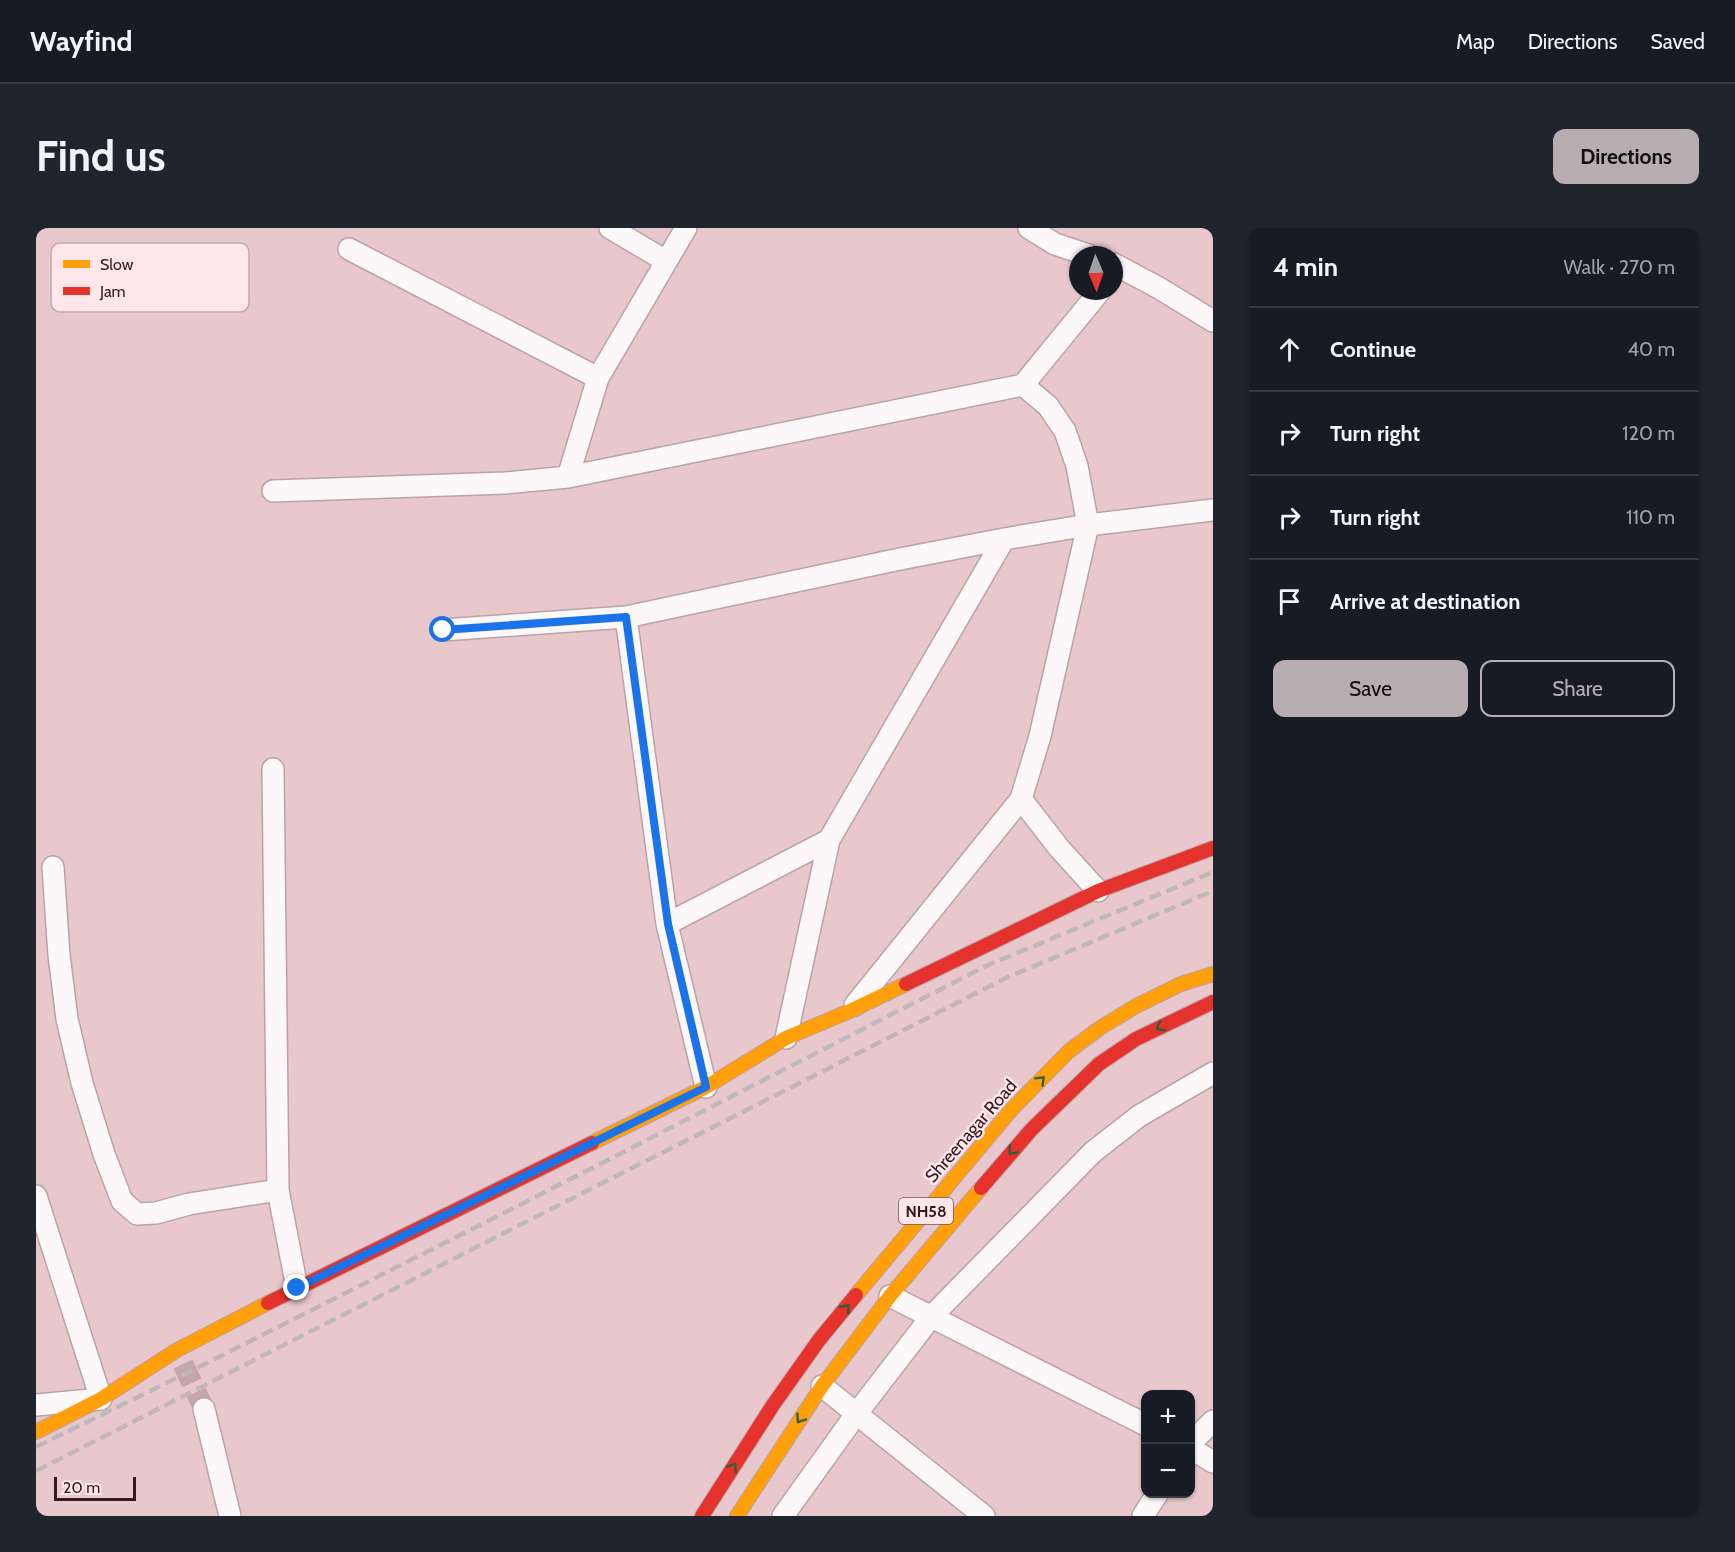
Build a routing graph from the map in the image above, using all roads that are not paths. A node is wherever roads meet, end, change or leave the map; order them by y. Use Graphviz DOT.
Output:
graph roads {
  1 [pos="610,228"];
  2 [pos="686,228"];
  3 [pos="1029,228"];
  4 [pos="349,249"];
  5 [pos="1069,249"];
  6 [pos="666,261"];
  7 [pos="1123,272"];
  8 [pos="1093,300"];
  9 [pos="1213,321"];
  10 [pos="598,378"];
  11 [pos="1023,384"];
  12 [pos="568,477"];
  13 [pos="273,491"];
  14 [pos="1213,510"];
  15 [pos="1088,525"];
  16 [pos="1004,539"];
  17 [pos="626,617"];
  18 [pos="443,630"];
  19 [pos="273,769"];
  20 [pos="1021,799"];
  21 [pos="829,840"];
  22 [pos="1213,848"];
  23 [pos="53,867"];
  24 [pos="1098,891"];
  25 [pos="668,924"];
  26 [pos="1213,974"];
  27 [pos="1213,1002"];
  28 [pos="850,1011"];
  29 [pos="786,1038"];
  30 [pos="1213,1073"];
  31 [pos="706,1087"];
  32 [pos="278,1190"];
  33 [pos="36,1196"];
  34 [pos="297,1288"];
  35 [pos="890,1296"];
  36 [pos="931,1317"];
  37 [pos="822,1386"];
  38 [pos="101,1399"];
  39 [pos="36,1405"];
  40 [pos="204,1409"];
  41 [pos="857,1413"];
  42 [pos="1213,1421"];
  43 [pos="1141,1422"];
  44 [pos="36,1432"];
  45 [pos="1193,1444"];
  46 [pos="1195,1449"];
  47 [pos="1213,1462"];
  48 [pos="1154,1498"];
  49 [pos="230,1516"];
  50 [pos="702,1516"];
  51 [pos="737,1516"];
  52 [pos="783,1516"];
  53 [pos="984,1516"];
  54 [pos="1143,1516"];
  1 -- 6 [label="street"];
  2 -- 6 [label="street"];
  3 -- 5 [label="street"];
  4 -- 10 [label="street"];
  6 -- 10 [label="street"];
  7 -- 9 [label="street"];
  8 -- 11 [label="street"];
  10 -- 12 [label="street"];
  11 -- 12 [label="street"];
  11 -- 15 [label="street"];
  12 -- 13 [label="street"];
  14 -- 15 [label="street"];
  15 -- 16 [label="street"];
  15 -- 20 [label="street"];
  16 -- 17 [label="street"];
  16 -- 21 [label="street"];
  17 -- 18 [label="street"];
  17 -- 25 [label="street"];
  19 -- 32 [label="street"];
  20 -- 24 [label="street"];
  20 -- 28 [label="street"];
  21 -- 25 [label="street"];
  21 -- 29 [label="street"];
  22 -- 24 [label="main road"];
  23 -- 32 [label="street"];
  24 -- 28 [label="main road"];
  25 -- 31 [label="street"];
  50 -- 26 [label="main road, Shreenagar Road / NH58, one-way"];
  27 -- 35 [label="main road, NH58, one-way"];
  28 -- 29 [label="main road"];
  29 -- 31 [label="main road"];
  30 -- 36 [label="street"];
  31 -- 34 [label="main road"];
  32 -- 34 [label="street"];
  33 -- 38 [label="street"];
  34 -- 38 [label="main road"];
  35 -- 36 [label="street"];
  35 -- 37 [label="main road, NH58"];
  36 -- 41 [label="street"];
  36 -- 43 [label="street"];
  37 -- 41 [label="street"];
  37 -- 51 [label="main road, NH58, one-way"];
  38 -- 39 [label="street"];
  38 -- 44 [label="main road"];
  40 -- 49 [label="street"];
  41 -- 52 [label="street"];
  41 -- 53 [label="street"];
  42 -- 45 [label="street"];
  46 -- 47 [label="street"];
  48 -- 54 [label="street"];
}
